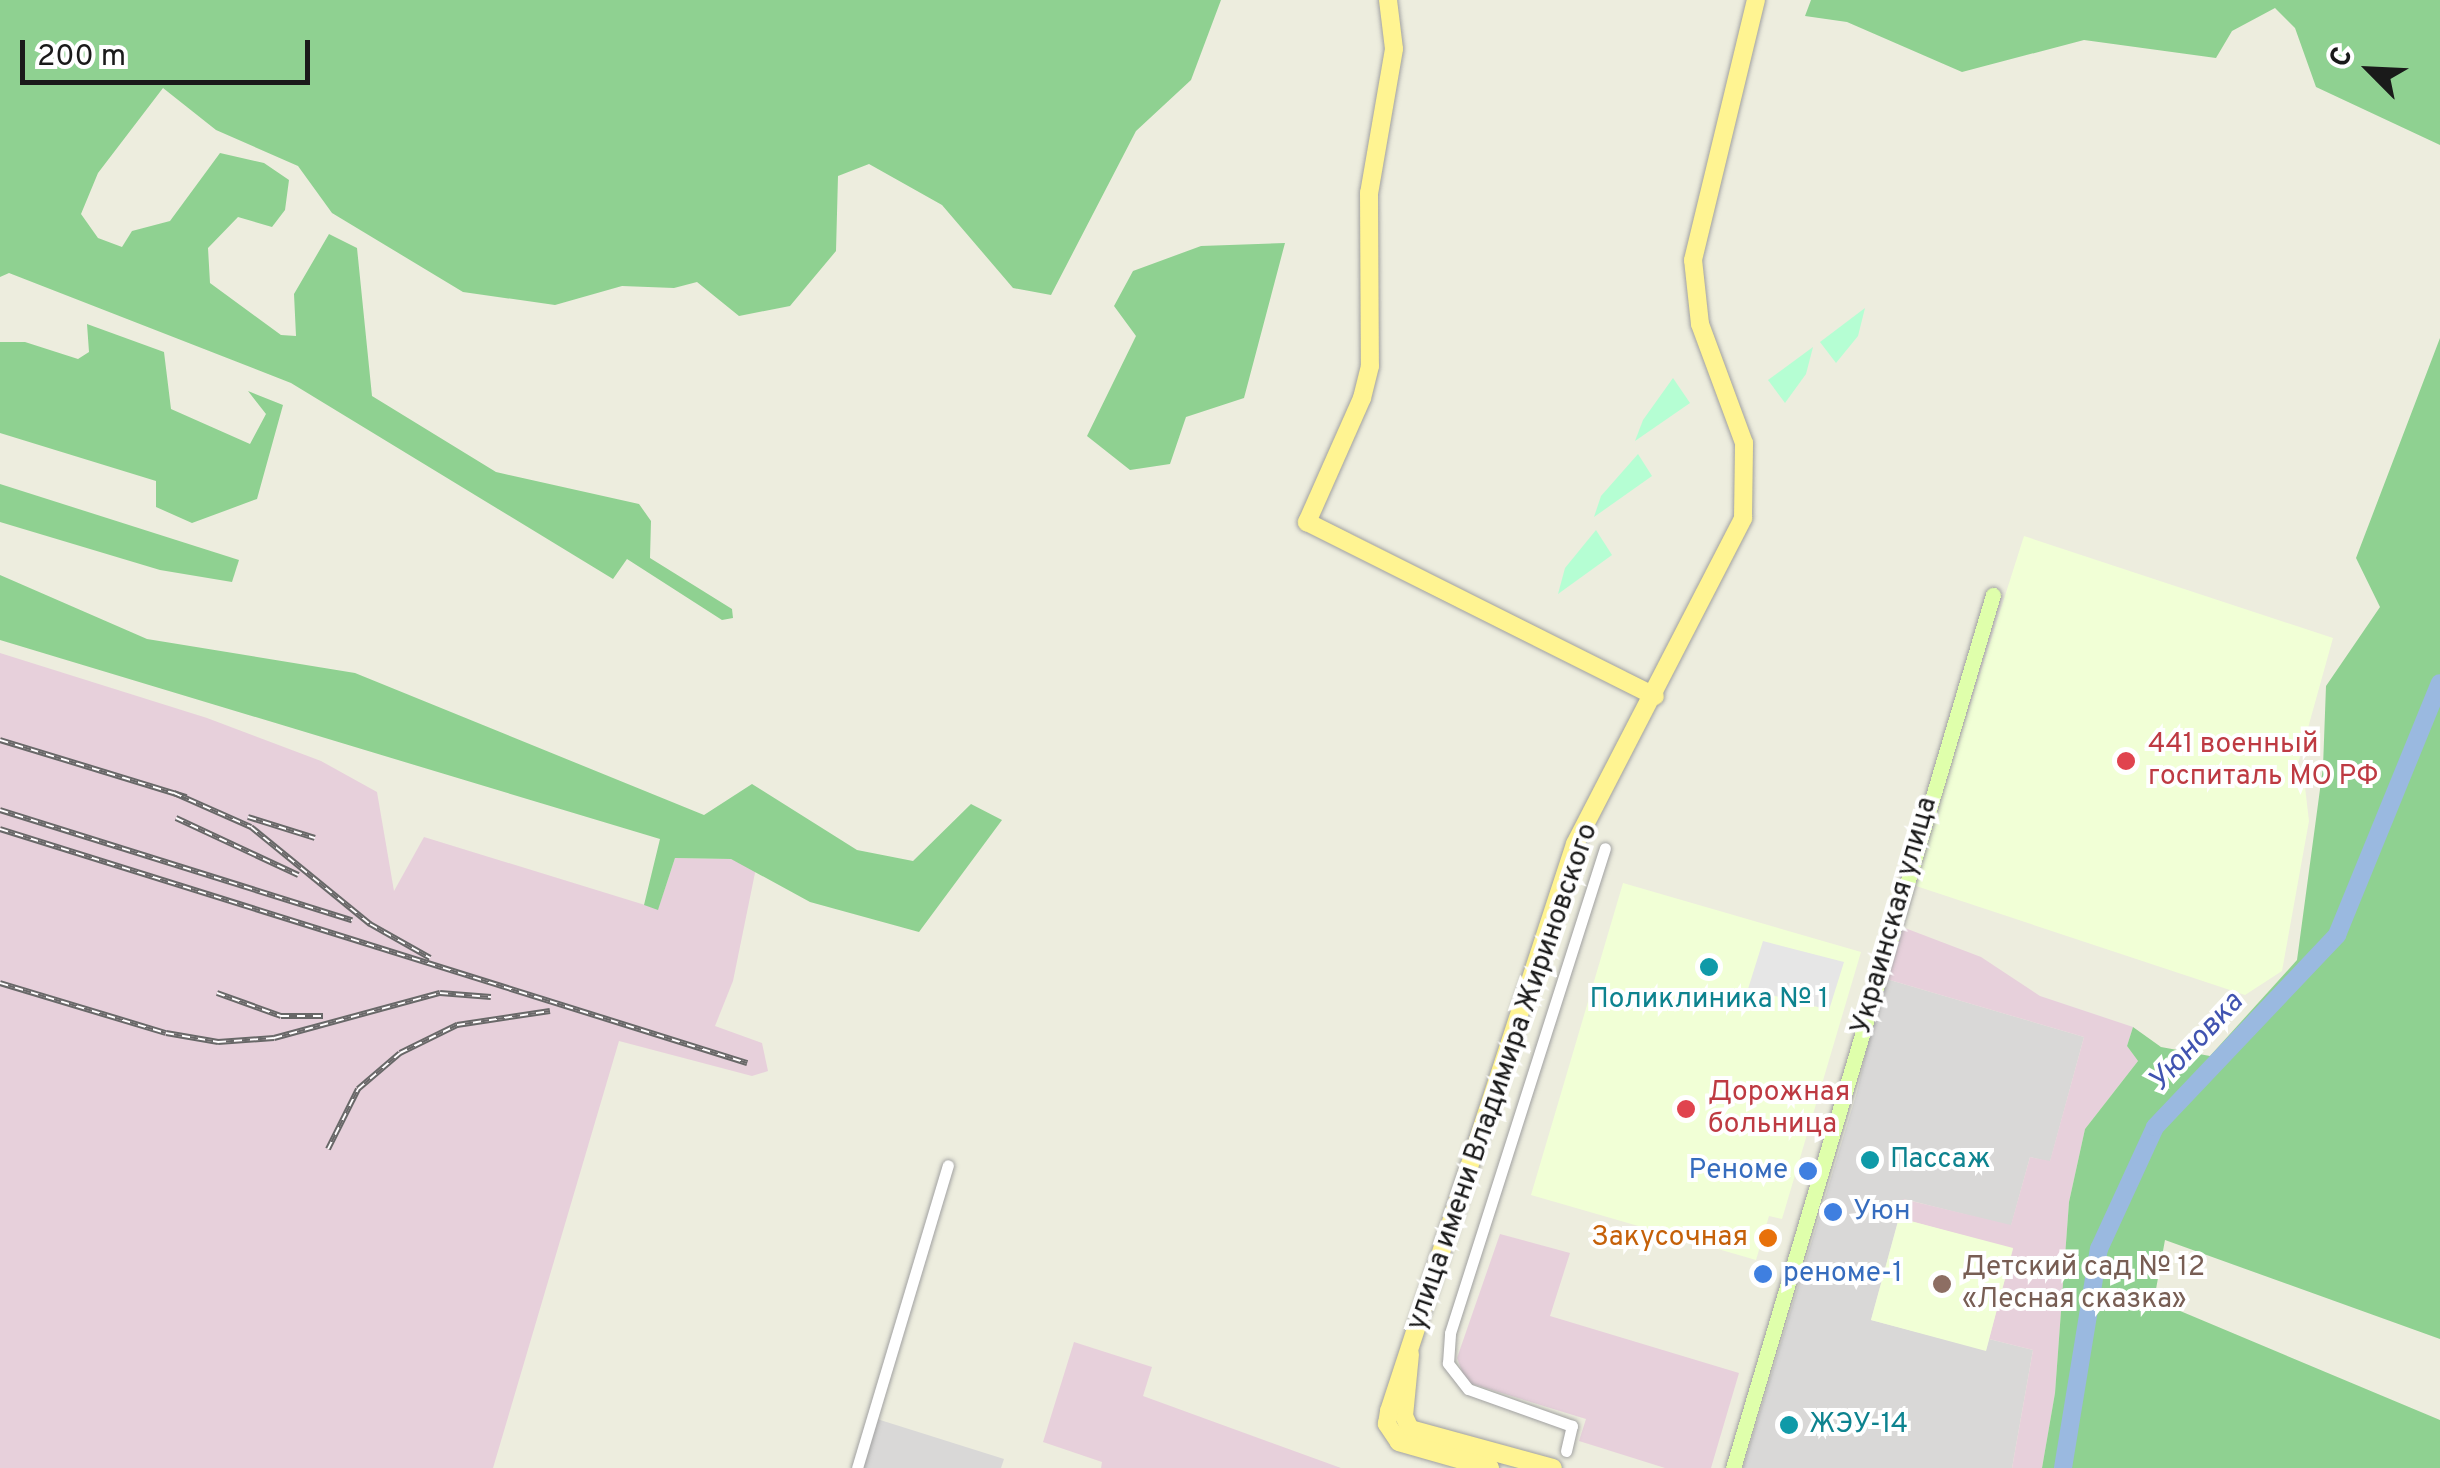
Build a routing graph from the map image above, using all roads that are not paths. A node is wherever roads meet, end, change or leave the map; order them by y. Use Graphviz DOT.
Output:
graph roads {
  1 [pos="1388,0"];
  2 [pos="1756,0"];
  3 [pos="1993,595"];
  4 [pos="1655,696"];
  5 [pos="1605,848"];
  6 [pos="948,1166"];
  7 [pos="1410,1354"];
  8 [pos="1566,1451"];
  9 [pos="857,1468"];
  10 [pos="1490,1468"];
  11 [pos="1553,1468"];
  12 [pos="1733,1468"];
  1 -- 4 [label="main road"];
  2 -- 4 [label="main road, улица имени Владимира Жириновского"];
  3 -- 12 [label="main road, Украинская улица"];
  4 -- 7 [label="main road, улица имени Владимира Жириновского"];
  5 -- 8 [label="street"];
  6 -- 9 [label="street"];
  7 -- 10 [label="main road, улица имени Владимира Жириновского"];
  7 -- 11 [label="main road, улица имени Владимира Жириновского"];
}
